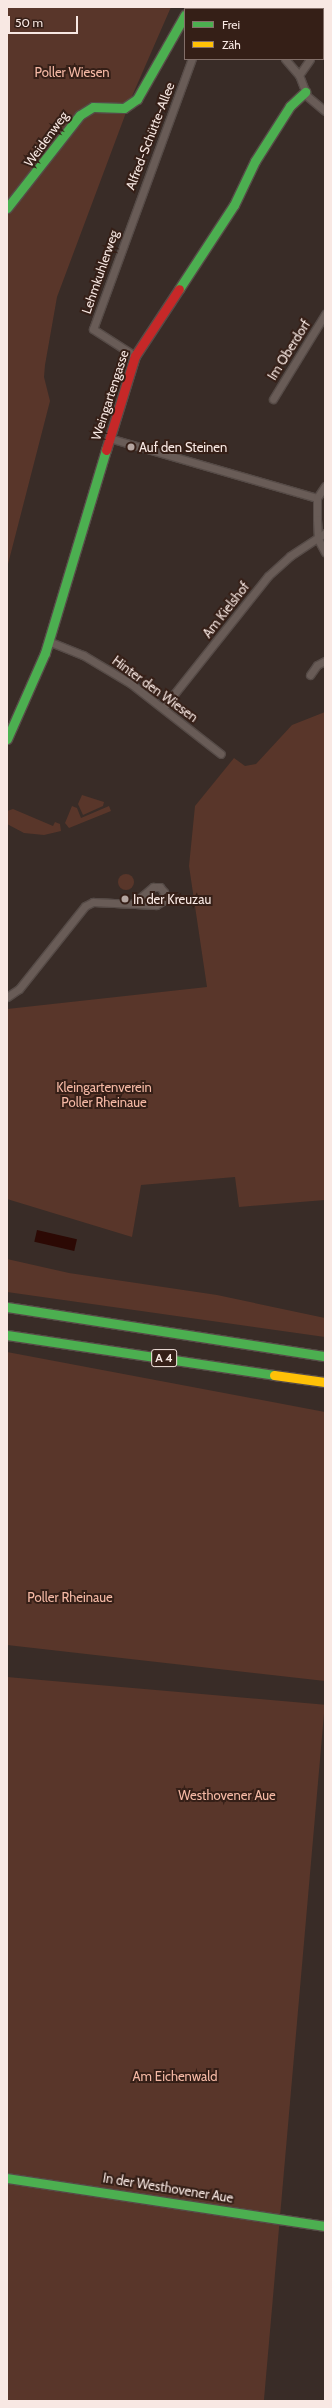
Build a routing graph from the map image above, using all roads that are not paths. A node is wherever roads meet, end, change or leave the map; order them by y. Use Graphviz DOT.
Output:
graph roads {
  1 [pos="184,17"];
  2 [pos="192,60"];
  3 [pos="286,60"];
  4 [pos="309,60"];
  5 [pos="299,75"];
  6 [pos="305,92"];
  7 [pos="325,111"];
  8 [pos="7,208"];
  9 [pos="131,221"];
  10 [pos="325,314"];
  11 [pos="134,356"];
  12 [pos="273,399"];
  13 [pos="109,438"];
  14 [pos="325,486"];
  15 [pos="317,498"];
  16 [pos="325,533"];
  17 [pos="318,539"];
  18 [pos="325,552"];
  19 [pos="48,642"];
  20 [pos="325,661"];
  21 [pos="310,676"];
  22 [pos="163,708"];
  23 [pos="7,739"];
  24 [pos="221,754"];
  25 [pos="133,904"];
  26 [pos="7,997"];
  27 [pos="7,1307"];
  28 [pos="7,1335"];
  29 [pos="325,1356"];
  30 [pos="322,1382"];
  31 [pos="7,2178"];
  32 [pos="325,2226"];
  1 -- 8 [label="main road, Weidenweg"];
  2 -- 9 [label="street, Alfred-Schütte-Allee"];
  3 -- 5 [label="street"];
  4 -- 5 [label="street"];
  5 -- 6 [label="street"];
  6 -- 7 [label="street"];
  6 -- 11 [label="main road, Weingartengasse"];
  9 -- 11 [label="street, Lehmkuhlerweg"];
  10 -- 12 [label="street, Im Oberdorf"];
  11 -- 13 [label="main road, Weingartengasse"];
  13 -- 15 [label="street"];
  13 -- 19 [label="main road, Weingartengasse"];
  14 -- 15 [label="street"];
  15 -- 17 [label="street"];
  16 -- 17 [label="street, Am Kielshof"];
  17 -- 18 [label="street"];
  17 -- 22 [label="street, Am Kielshof"];
  19 -- 22 [label="street, Hinter den Wiesen"];
  19 -- 23 [label="main road, Weingartengasse"];
  20 -- 21 [label="street"];
  22 -- 24 [label="street, Hinter den Wiesen"];
  25 -- 26 [label="street"];
  27 -- 29 [label="main road, A 4"];
  28 -- 30 [label="main road, A 4"];
  31 -- 32 [label="main road, In der Westhovener Aue"];
}
